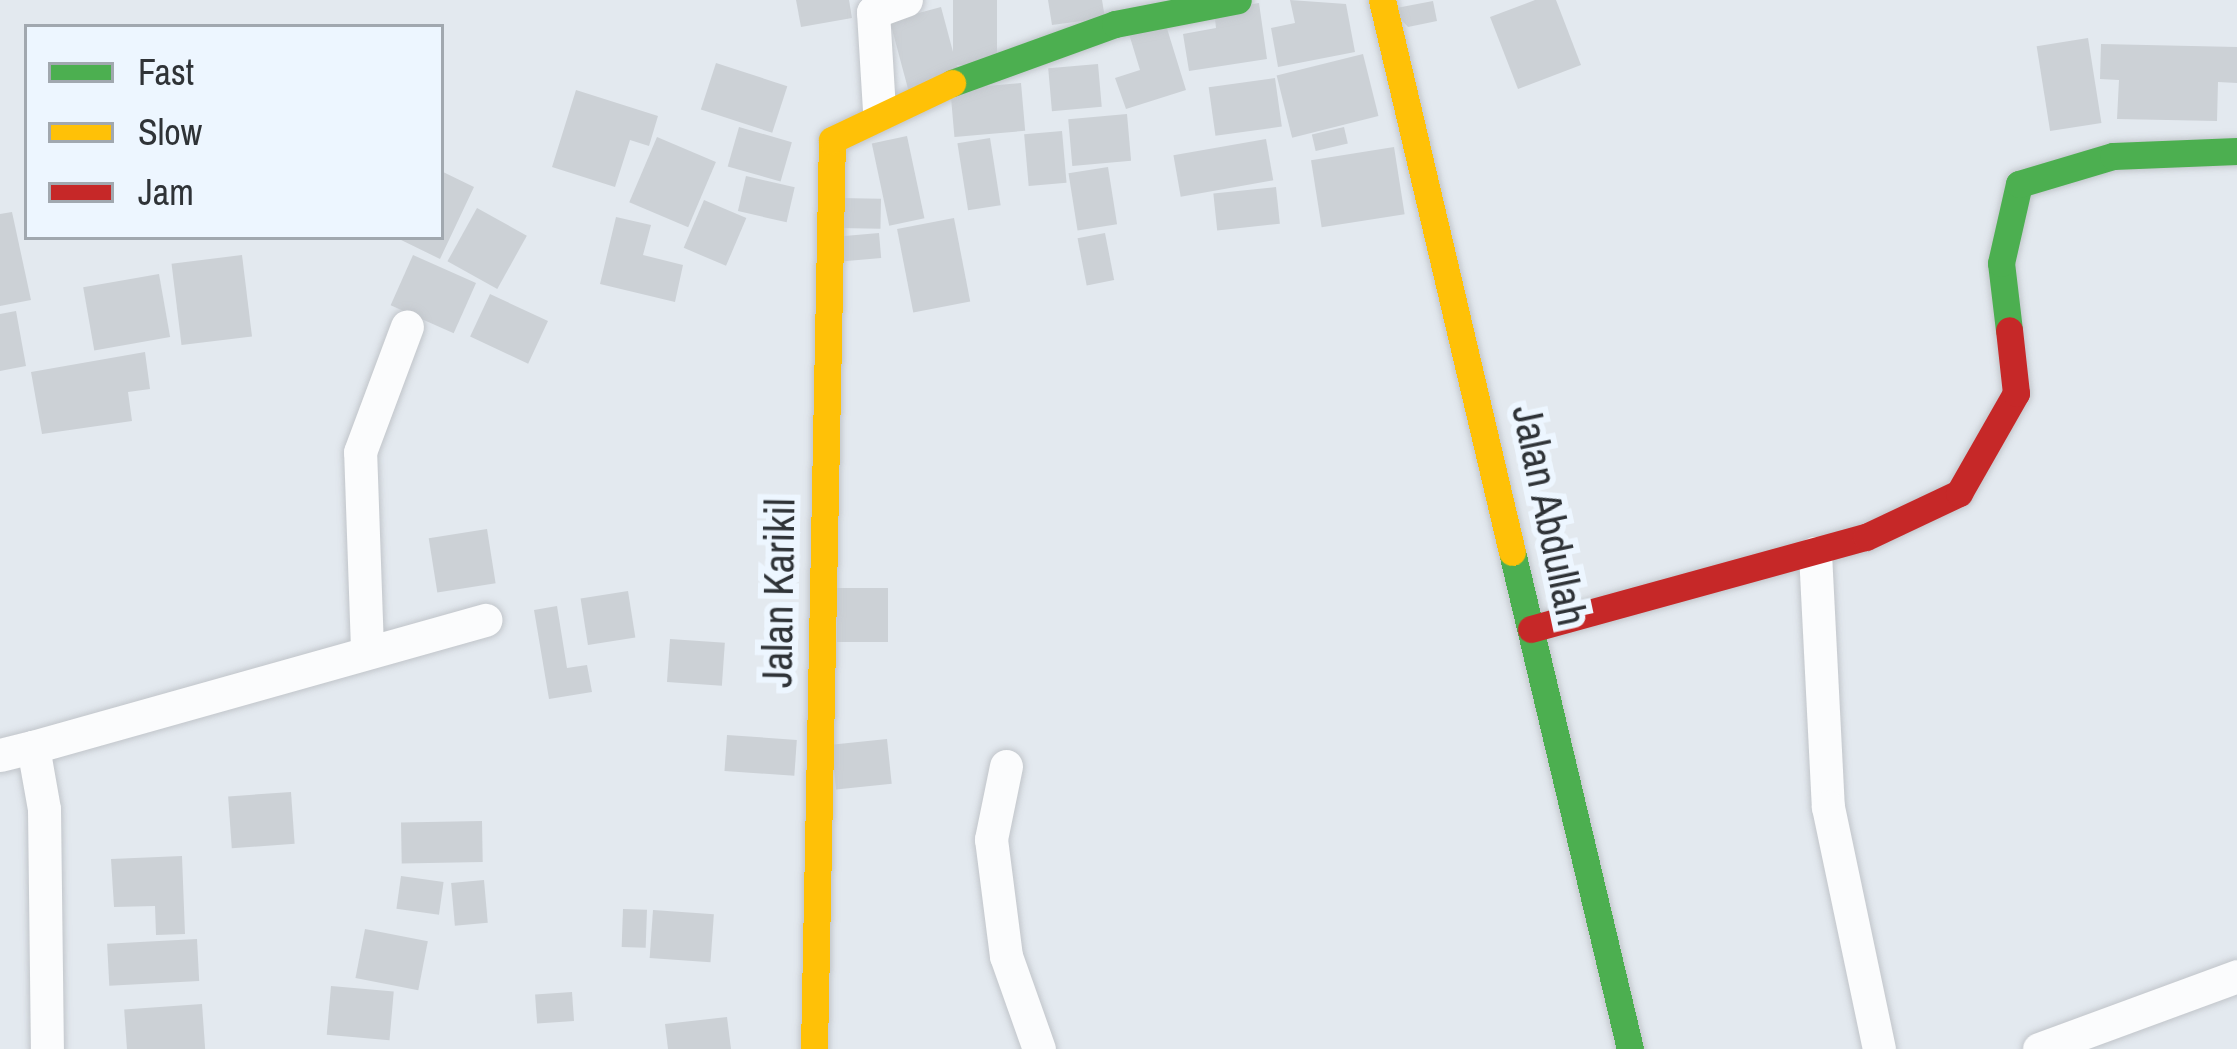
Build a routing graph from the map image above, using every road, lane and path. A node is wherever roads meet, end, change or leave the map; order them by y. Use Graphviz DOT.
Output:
graph roads {
  1 [pos="906,0"];
  2 [pos="1238,0"];
  3 [pos="1382,0"];
  4 [pos="1116,12"];
  5 [pos="879,110"];
  6 [pos="2237,151"];
  7 [pos="407,326"];
  8 [pos="1815,553"];
  9 [pos="485,620"];
  10 [pos="1531,629"];
  11 [pos="367,649"];
  12 [pos="16,751"];
  13 [pos="1006,766"];
  14 [pos="2237,976"];
  15 [pos="47,1049"];
  16 [pos="814,1049"];
  17 [pos="1040,1049"];
  18 [pos="1630,1049"];
  19 [pos="1879,1049"];
  20 [pos="2039,1049"];
  1 -- 5 [label="street"];
  2 -- 4 [label="street"];
  3 -- 10 [label="street, Jalan Abdullah"];
  4 -- 5 [label="street"];
  5 -- 16 [label="street, Jalan Karikil"];
  6 -- 8 [label="street"];
  7 -- 11 [label="street"];
  8 -- 10 [label="street"];
  8 -- 19 [label="street"];
  9 -- 11 [label="street"];
  10 -- 18 [label="street, Jalan Abdullah"];
  11 -- 12 [label="street"];
  12 -- 15 [label="street"];
  13 -- 17 [label="street"];
  14 -- 20 [label="street"];
}
